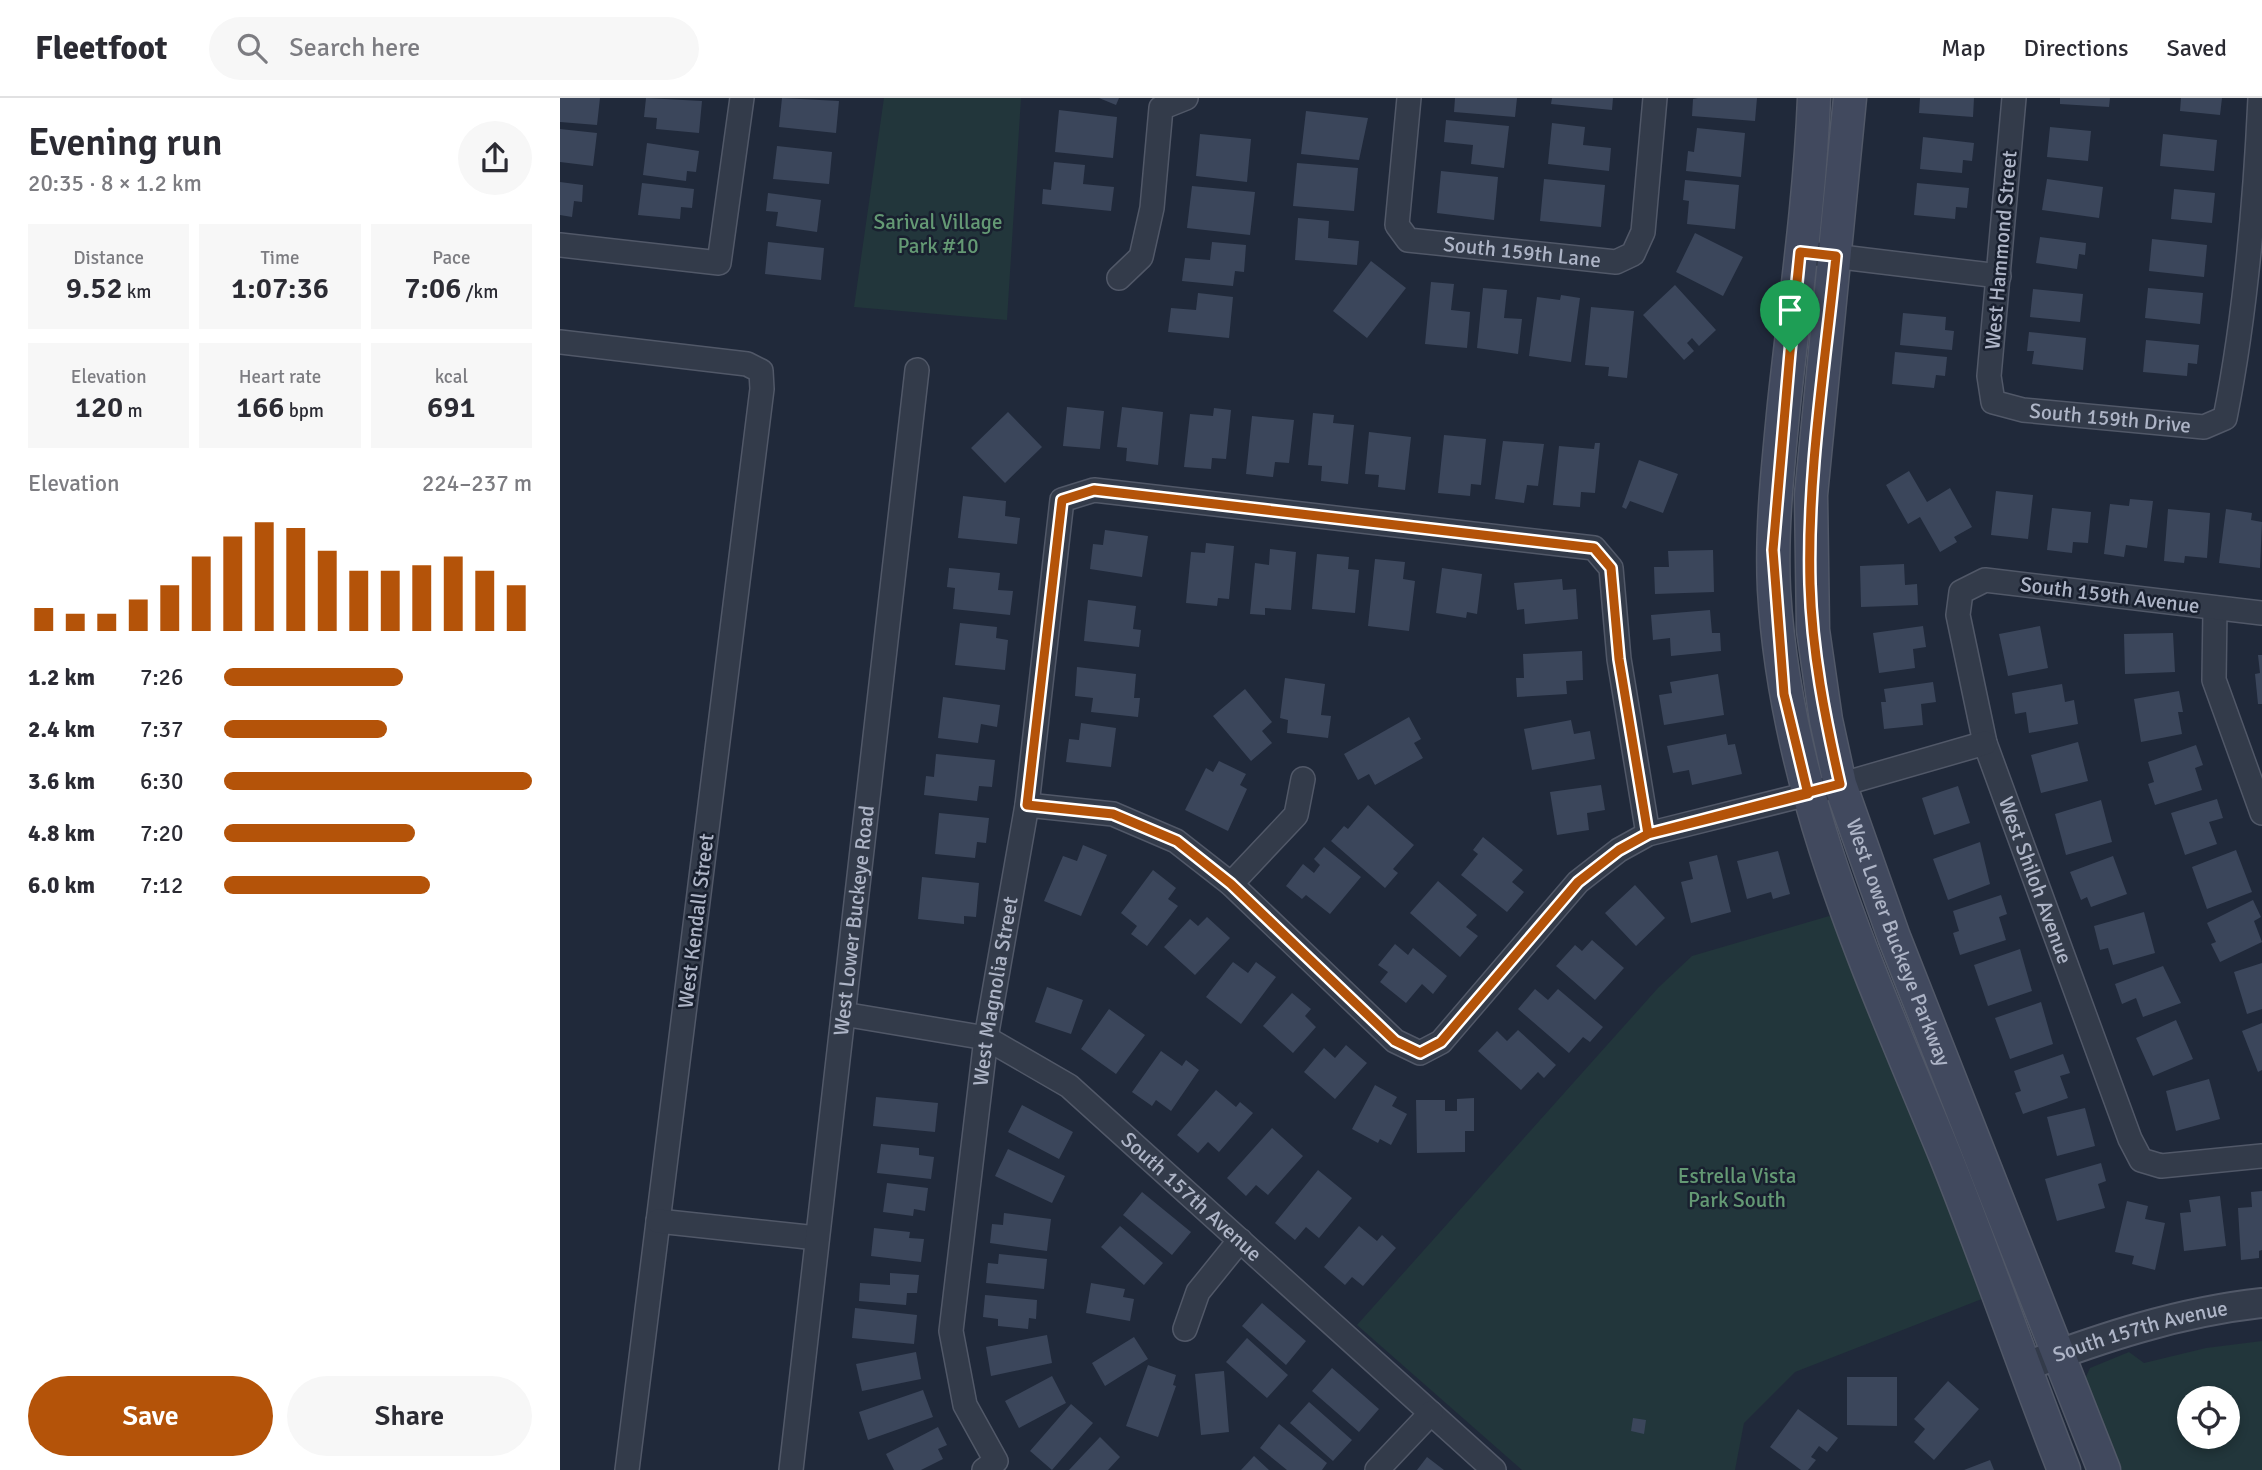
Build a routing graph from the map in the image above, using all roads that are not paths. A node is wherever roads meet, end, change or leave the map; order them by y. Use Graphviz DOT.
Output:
graph roads {
  1 [pos="742,98"];
  2 [pos="1186,98"];
  3 [pos="1409,98"];
  4 [pos="1655,98"];
  5 [pos="1814,98"];
  6 [pos="1850,98"];
  7 [pos="2014,98"];
  8 [pos="2260,98"];
  9 [pos="560,245"];
  10 [pos="1800,252"];
  11 [pos="1836,256"];
  12 [pos="1999,276"];
  13 [pos="1119,278"];
  14 [pos="2251,333"];
  15 [pos="560,342"];
  16 [pos="917,370"];
  17 [pos="1993,402"];
  18 [pos="1961,592"];
  19 [pos="2215,608"];
  20 [pos="2262,613"];
  21 [pos="1984,743"];
  22 [pos="1303,779"];
  23 [pos="1840,784"];
  24 [pos="1808,794"];
  25 [pos="1027,805"];
  26 [pos="2262,813"];
  27 [pos="1648,834"];
  28 [pos="1231,884"];
  29 [pos="843,1014"];
  30 [pos="986,1038"];
  31 [pos="2262,1156"];
  32 [pos="658,1221"];
  33 [pos="817,1238"];
  34 [pos="1240,1240"];
  35 [pos="2262,1303"];
  36 [pos="1185,1329"];
  37 [pos="2059,1354"];
  38 [pos="2024,1367"];
  39 [pos="1431,1413"];
  40 [pos="995,1467"];
  41 [pos="627,1470"];
  42 [pos="790,1470"];
  43 [pos="1377,1470"];
  44 [pos="1494,1470"];
  45 [pos="2064,1470"];
  46 [pos="2104,1470"];
  1 -- 9 [label="street"];
  2 -- 13 [label="street"];
  3 -- 4 [label="street, South 159th Lane"];
  5 -- 10 [label="main road, West Lower Buckeye Parkway"];
  6 -- 11 [label="main road, West Lower Buckeye Parkway"];
  7 -- 12 [label="street, West Hammond Street"];
  8 -- 14 [label="street"];
  10 -- 11 [label="street"];
  10 -- 24 [label="main road, West Lower Buckeye Parkway"];
  11 -- 12 [label="street"];
  11 -- 23 [label="main road, West Lower Buckeye Parkway"];
  12 -- 17 [label="street, West Hammond Street"];
  14 -- 17 [label="street, South 159th Drive"];
  15 -- 32 [label="street, West Kendall Street"];
  16 -- 29 [label="street, West Lower Buckeye Road"];
  18 -- 19 [label="street, South 159th Avenue"];
  18 -- 21 [label="street, West Shiloh Avenue"];
  19 -- 20 [label="street, South 159th Avenue"];
  19 -- 26 [label="street"];
  21 -- 23 [label="street"];
  21 -- 31 [label="street, West Shiloh Avenue"];
  22 -- 28 [label="street"];
  23 -- 24 [label="street"];
  23 -- 37 [label="main road, West Lower Buckeye Parkway"];
  24 -- 27 [label="street"];
  24 -- 38 [label="main road, West Lower Buckeye Parkway"];
  25 -- 27 [label="street, West Magnolia Street"];
  25 -- 28 [label="street"];
  25 -- 30 [label="street, West Magnolia Street"];
  27 -- 28 [label="street"];
  29 -- 30 [label="street, South 157th Avenue"];
  29 -- 33 [label="street, West Lower Buckeye Road"];
  30 -- 34 [label="street, South 157th Avenue"];
  30 -- 40 [label="street, West Magnolia Street"];
  32 -- 33 [label="street"];
  32 -- 41 [label="street, West Kendall Street"];
  33 -- 42 [label="street, West Lower Buckeye Road"];
  34 -- 36 [label="street"];
  34 -- 39 [label="street, South 157th Avenue"];
  35 -- 37 [label="street, South 157th Avenue"];
  37 -- 38 [label="street, South 157th Avenue"];
  37 -- 46 [label="main road, West Lower Buckeye Parkway"];
  38 -- 45 [label="main road, West Lower Buckeye Parkway"];
  39 -- 43 [label="street"];
  39 -- 44 [label="street, South 157th Avenue"];
}
